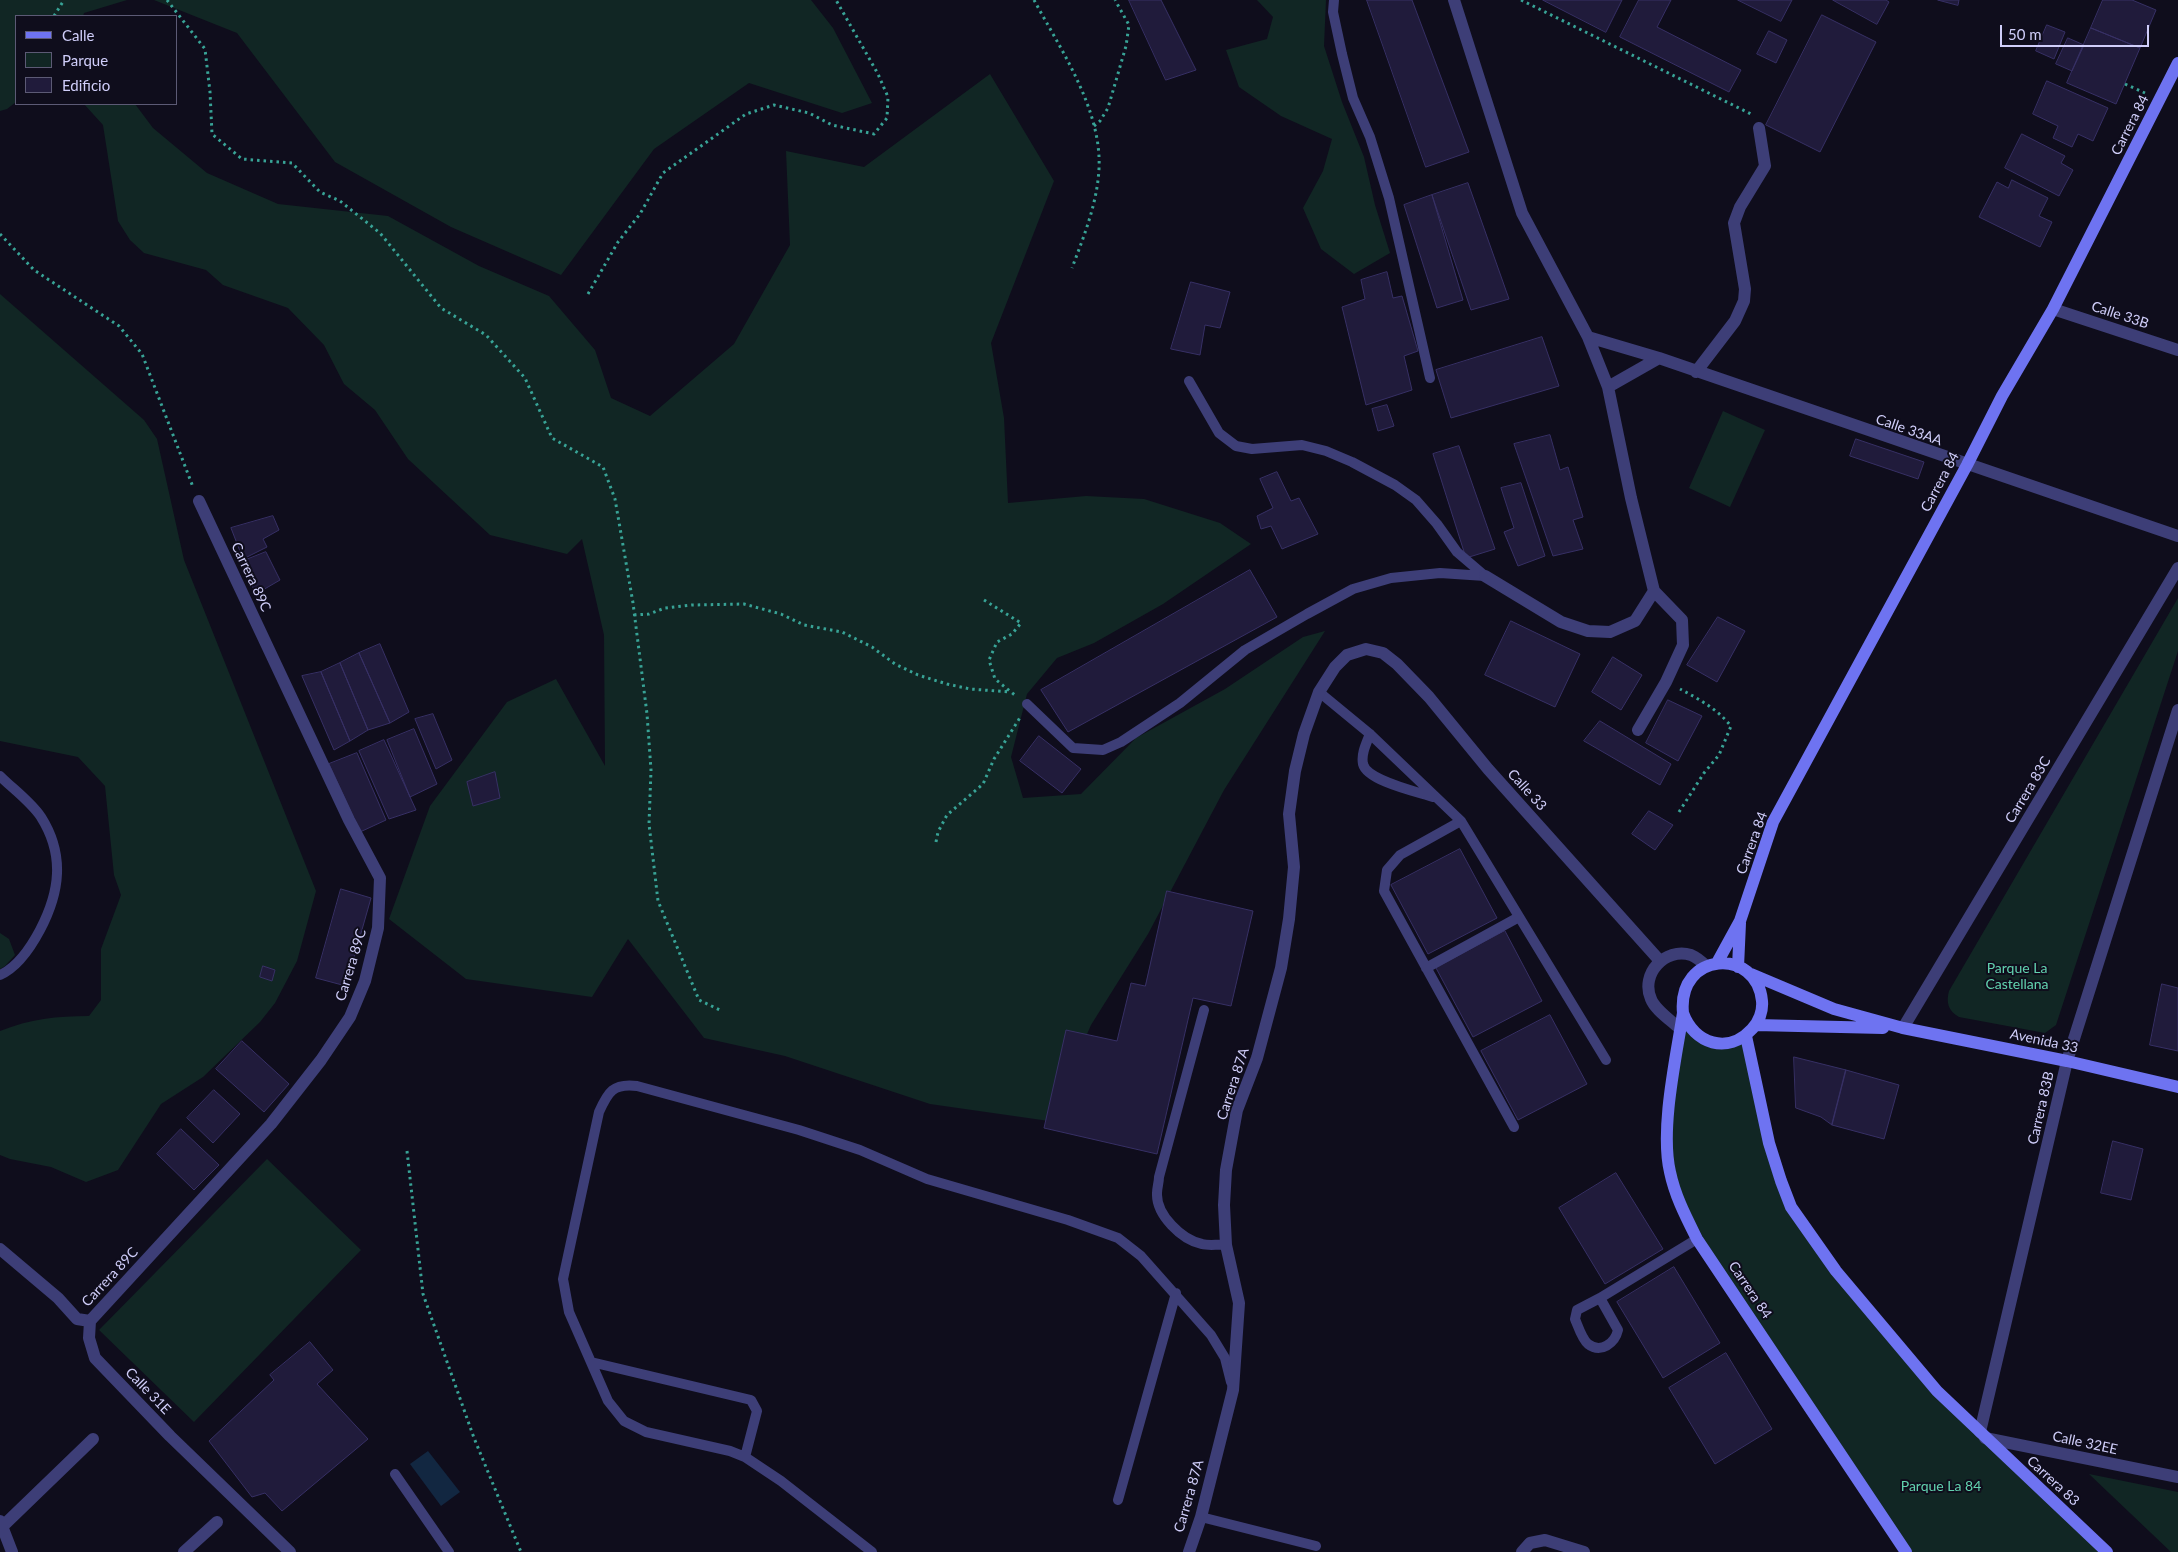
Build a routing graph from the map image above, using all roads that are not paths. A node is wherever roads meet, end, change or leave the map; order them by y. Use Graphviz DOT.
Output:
graph roads {
  1 [pos="1334,0"];
  2 [pos="1454,0"];
  3 [pos="2178,63"];
  4 [pos="1759,128"];
  5 [pos="2053,309"];
  6 [pos="1588,337"];
  7 [pos="2178,350"];
  8 [pos="1659,358"];
  9 [pos="1696,372"];
  10 [pos="1430,378"];
  11 [pos="1189,381"];
  12 [pos="1608,387"];
  13 [pos="1966,466"];
  14 [pos="199,501"];
  15 [pos="2178,536"];
  16 [pos="2178,568"];
  17 [pos="1485,576"];
  18 [pos="1654,591"];
  19 [pos="1366,649"];
  20 [pos="1319,692"];
  21 [pos="1027,704"];
  22 [pos="2178,710"];
  23 [pos="1638,730"];
  24 [pos="1370,734"];
  25 [pos="0,776"];
  26 [pos="1436,798"];
  27 [pos="1461,821"];
  28 [pos="1520,916"];
  29 [pos="1740,921"];
  30 [pos="1660,961"];
  31 [pos="1712,965"];
  32 [pos="1738,967"];
  33 [pos="1426,968"];
  34 [pos="1749,974"];
  35 [pos="0,975"];
  36 [pos="1204,1010"];
  37 [pos="1683,1013"];
  38 [pos="1756,1025"];
  39 [pos="1903,1028"];
  40 [pos="1680,1029"];
  41 [pos="1746,1036"];
  42 [pos="1606,1060"];
  43 [pos="2067,1061"];
  44 [pos="2178,1086"];
  45 [pos="1514,1127"];
  46 [pos="1697,1239"];
  47 [pos="1226,1244"];
  48 [pos="0,1249"];
  49 [pos="1176,1293"];
  50 [pos="1600,1298"];
  51 [pos="90,1321"];
  52 [pos="591,1362"];
  53 [pos="1233,1390"];
  54 [pos="1982,1435"];
  55 [pos="93,1439"];
  56 [pos="745,1457"];
  57 [pos="395,1474"];
  58 [pos="2178,1477"];
  59 [pos="1118,1500"];
  60 [pos="1200,1517"];
  61 [pos="217,1522"];
  62 [pos="1,1524"];
  63 [pos="1316,1546"];
  64 [pos="12,1552"];
  65 [pos="184,1552"];
  66 [pos="290,1552"];
  67 [pos="449,1552"];
  68 [pos="872,1552"];
  69 [pos="1189,1552"];
  70 [pos="1522,1552"];
  71 [pos="1584,1552"];
  72 [pos="1906,1552"];
  73 [pos="2107,1552"];
  1 -- 10 [label="lane"];
  2 -- 6 [label="street"];
  3 -- 5 [label="street, Carrera 84"];
  4 -- 9 [label="street"];
  5 -- 7 [label="street, Calle 33B"];
  5 -- 13 [label="street, Carrera 84"];
  6 -- 8 [label="street, Calle 33AA"];
  6 -- 12 [label="street"];
  8 -- 9 [label="street, Calle 33AA"];
  8 -- 12 [label="street"];
  9 -- 13 [label="street, Calle 33AA"];
  11 -- 17 [label="lane"];
  12 -- 18 [label="street"];
  13 -- 15 [label="street, Calle 33AA"];
  13 -- 29 [label="street, Carrera 84"];
  14 -- 51 [label="street, Carrera 89C"];
  16 -- 39 [label="street, Carrera 83C"];
  17 -- 18 [label="street"];
  17 -- 21 [label="lane"];
  18 -- 23 [label="street"];
  19 -- 20 [label="street, Carrera 87A"];
  19 -- 30 [label="street, Calle 33"];
  20 -- 24 [label="lane"];
  20 -- 47 [label="street, Carrera 87A"];
  22 -- 43 [label="street, Carrera 83B"];
  24 -- 26 [label="lane"];
  24 -- 26 [label="lane"];
  25 -- 35 [label="lane"];
  26 -- 27 [label="lane"];
  27 -- 28 [label="lane"];
  27 -- 33 [label="lane"];
  28 -- 33 [label="lane"];
  28 -- 42 [label="lane"];
  29 -- 31 [label="street, Carrera 84"];
  29 -- 32 [label="street, Carrera 84"];
  30 -- 31 [label="street"];
  30 -- 40 [label="street"];
  31 -- 32 [label="street"];
  31 -- 37 [label="street"];
  32 -- 34 [label="street"];
  33 -- 45 [label="lane"];
  34 -- 38 [label="street"];
  34 -- 39 [label="street, Avenida 33"];
  36 -- 47 [label="lane"];
  37 -- 40 [label="street, Carrera 84"];
  37 -- 41 [label="street"];
  38 -- 39 [label="street, Avenida 33"];
  38 -- 41 [label="street"];
  39 -- 43 [label="street, Avenida 33"];
  40 -- 46 [label="street, Carrera 84"];
  41 -- 54 [label="street"];
  43 -- 44 [label="street, Avenida 33"];
  43 -- 54 [label="street, Carrera 83B"];
  46 -- 50 [label="lane"];
  46 -- 72 [label="street, Carrera 84"];
  47 -- 53 [label="street, Carrera 87A"];
  48 -- 51 [label="street"];
  49 -- 52 [label="lane"];
  49 -- 53 [label="lane"];
  49 -- 59 [label="lane"];
  50 -- 50 [label="lane"];
  51 -- 66 [label="street, Calle 31E"];
  52 -- 56 [label="lane"];
  52 -- 56 [label="lane"];
  53 -- 60 [label="street, Carrera 87A"];
  54 -- 58 [label="street, Calle 32EE"];
  54 -- 73 [label="street, Carrera 83"];
  55 -- 62 [label="street"];
  56 -- 68 [label="lane"];
  57 -- 67 [label="lane"];
  60 -- 63 [label="lane"];
  60 -- 69 [label="street, Carrera 87A"];
  61 -- 65 [label="street"];
  62 -- 64 [label="street"];
  70 -- 71 [label="street"];
}
